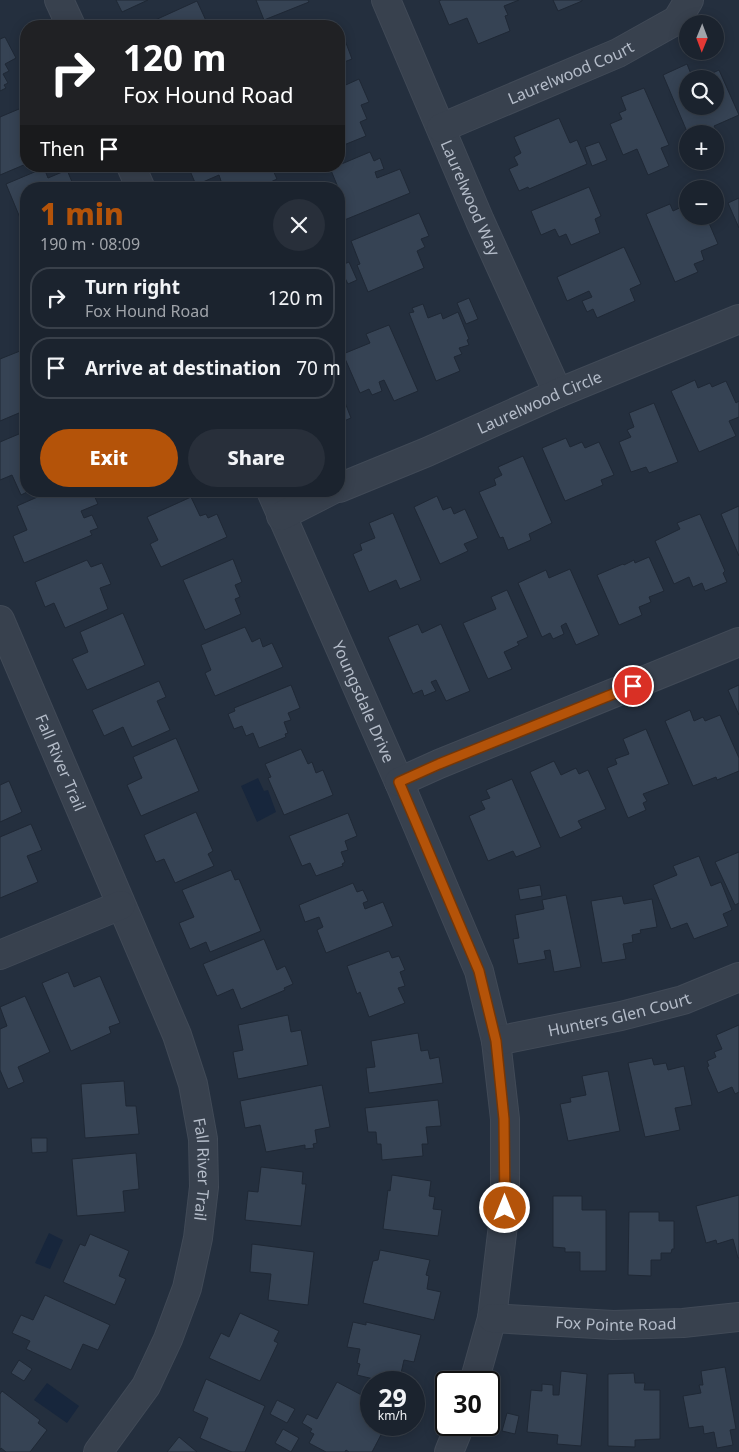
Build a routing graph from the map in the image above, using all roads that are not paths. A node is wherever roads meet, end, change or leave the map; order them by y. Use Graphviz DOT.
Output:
graph roads {
  1 [pos="58,0"];
  2 [pos="386,0"];
  3 [pos="689,0"];
  4 [pos="68,20"];
  5 [pos="441,128"];
  6 [pos="739,319"];
  7 [pos="558,393"];
  8 [pos="345,486"];
  9 [pos="273,497"];
  10 [pos="318,497"];
  11 [pos="281,516"];
  12 [pos="0,620"];
  13 [pos="739,642"];
  14 [pos="399,782"];
  15 [pos="121,904"];
  16 [pos="0,955"];
  17 [pos="739,976"];
  18 [pos="496,1041"];
  19 [pos="492,1318"];
  20 [pos="739,1318"];
  21 [pos="477,1371"];
  22 [pos="456,1436"];
  23 [pos="98,1452"];
  24 [pos="449,1452"];
  1 -- 4 [label="street"];
  2 -- 5 [label="street, Laurelwood Way"];
  3 -- 5 [label="street, Laurelwood Court"];
  5 -- 7 [label="street, Laurelwood Way"];
  6 -- 7 [label="street, Laurelwood Circle"];
  7 -- 8 [label="street, Laurelwood Circle"];
  9 -- 11 [label="street, Youngsdale Drive"];
  10 -- 11 [label="street"];
  11 -- 14 [label="street, Youngsdale Drive"];
  12 -- 15 [label="street, Fall River Trail"];
  13 -- 14 [label="street"];
  14 -- 18 [label="street, Youngsdale Drive"];
  15 -- 16 [label="street"];
  15 -- 23 [label="street, Fall River Trail"];
  17 -- 18 [label="street, Hunters Glen Court"];
  18 -- 19 [label="street, Youngsdale Drive"];
  19 -- 20 [label="street, Fox Pointe Road"];
  19 -- 21 [label="street, Youngsdale Drive"];
  22 -- 24 [label="street"];
}
